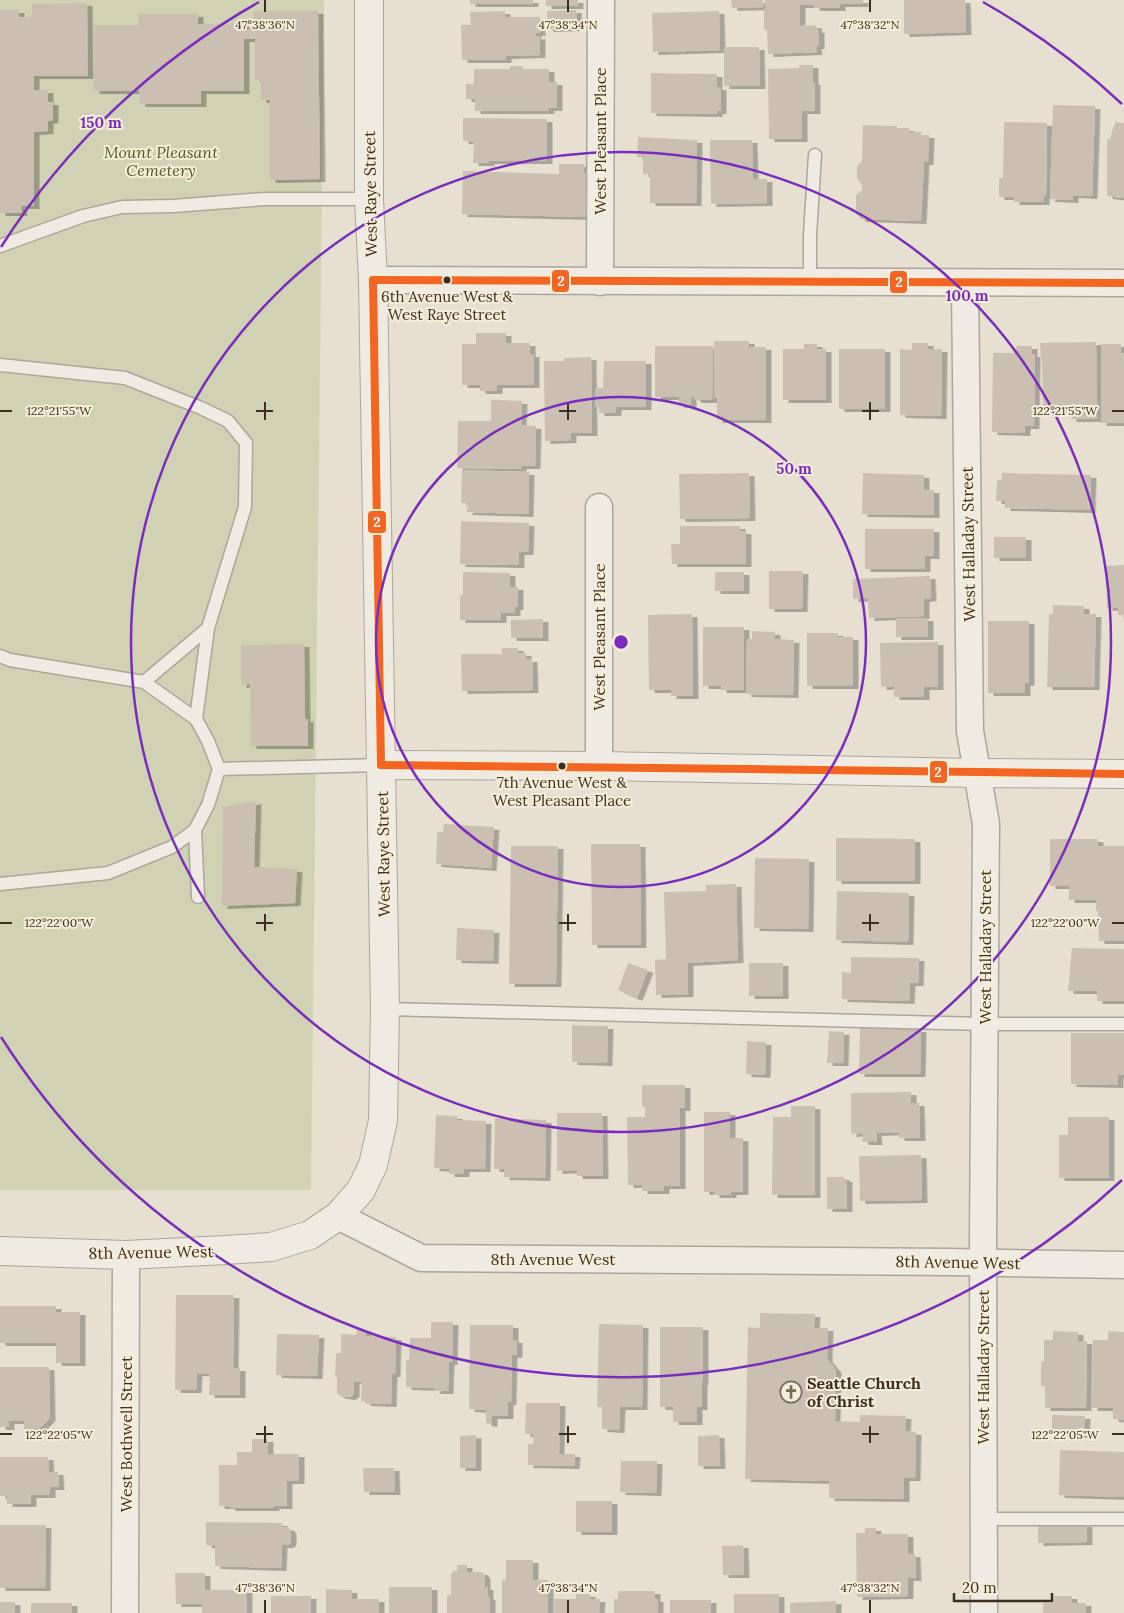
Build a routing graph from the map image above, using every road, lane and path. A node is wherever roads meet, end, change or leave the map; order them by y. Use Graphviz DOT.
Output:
graph roads {
  1 [pos="368,0"];
  2 [pos="601,1"];
  3 [pos="815,155"];
  4 [pos="369,199"];
  5 [pos="0,246"];
  6 [pos="373,280"];
  7 [pos="600,282"];
  8 [pos="810,282"];
  9 [pos="965,283"];
  10 [pos="1124,283"];
  11 [pos="0,365"];
  12 [pos="599,507"];
  13 [pos="208,628"];
  14 [pos="0,656"];
  15 [pos="144,682"];
  16 [pos="196,719"];
  17 [pos="381,765"];
  18 [pos="599,766"];
  19 [pos="218,768"];
  20 [pos="976,773"];
  21 [pos="1124,774"];
  22 [pos="194,830"];
  23 [pos="0,884"];
  24 [pos="198,897"];
  25 [pos="385,1010"];
  26 [pos="985,1024"];
  27 [pos="1124,1024"];
  28 [pos="338,1216"];
  29 [pos="0,1251"];
  30 [pos="126,1255"];
  31 [pos="983,1262"];
  32 [pos="1124,1265"];
  33 [pos="983,1519"];
  34 [pos="1124,1519"];
  35 [pos="125,1613"];
  36 [pos="984,1613"];
  1 -- 4 [label="street, West Raye Street"];
  2 -- 7 [label="street, West Pleasant Place"];
  3 -- 8 [label="lane"];
  4 -- 5 [label="lane"];
  4 -- 6 [label="street, West Raye Street"];
  6 -- 7 [label="street"];
  6 -- 17 [label="street, West Raye Street"];
  7 -- 8 [label="street"];
  8 -- 9 [label="street"];
  9 -- 10 [label="street"];
  9 -- 20 [label="street, West Halladay Street"];
  11 -- 13 [label="lane"];
  12 -- 18 [label="street, West Pleasant Place"];
  13 -- 15 [label="lane"];
  13 -- 16 [label="lane"];
  14 -- 15 [label="lane"];
  15 -- 16 [label="lane"];
  16 -- 19 [label="lane"];
  17 -- 18 [label="street"];
  17 -- 19 [label="lane"];
  17 -- 25 [label="street, West Raye Street"];
  18 -- 20 [label="street"];
  19 -- 22 [label="lane"];
  20 -- 21 [label="street"];
  20 -- 26 [label="street, West Halladay Street"];
  22 -- 23 [label="lane"];
  22 -- 24 [label="lane"];
  25 -- 26 [label="lane"];
  25 -- 28 [label="street, West Raye Street"];
  26 -- 27 [label="lane"];
  26 -- 31 [label="street, West Halladay Street"];
  28 -- 30 [label="street, 8th Avenue West"];
  28 -- 31 [label="street, 8th Avenue West"];
  29 -- 30 [label="street, 8th Avenue West"];
  30 -- 35 [label="street, West Bothwell Street"];
  31 -- 32 [label="street, 8th Avenue West"];
  31 -- 33 [label="street, West Halladay Street"];
  33 -- 34 [label="lane"];
  33 -- 36 [label="street, West Halladay Street"];
}
